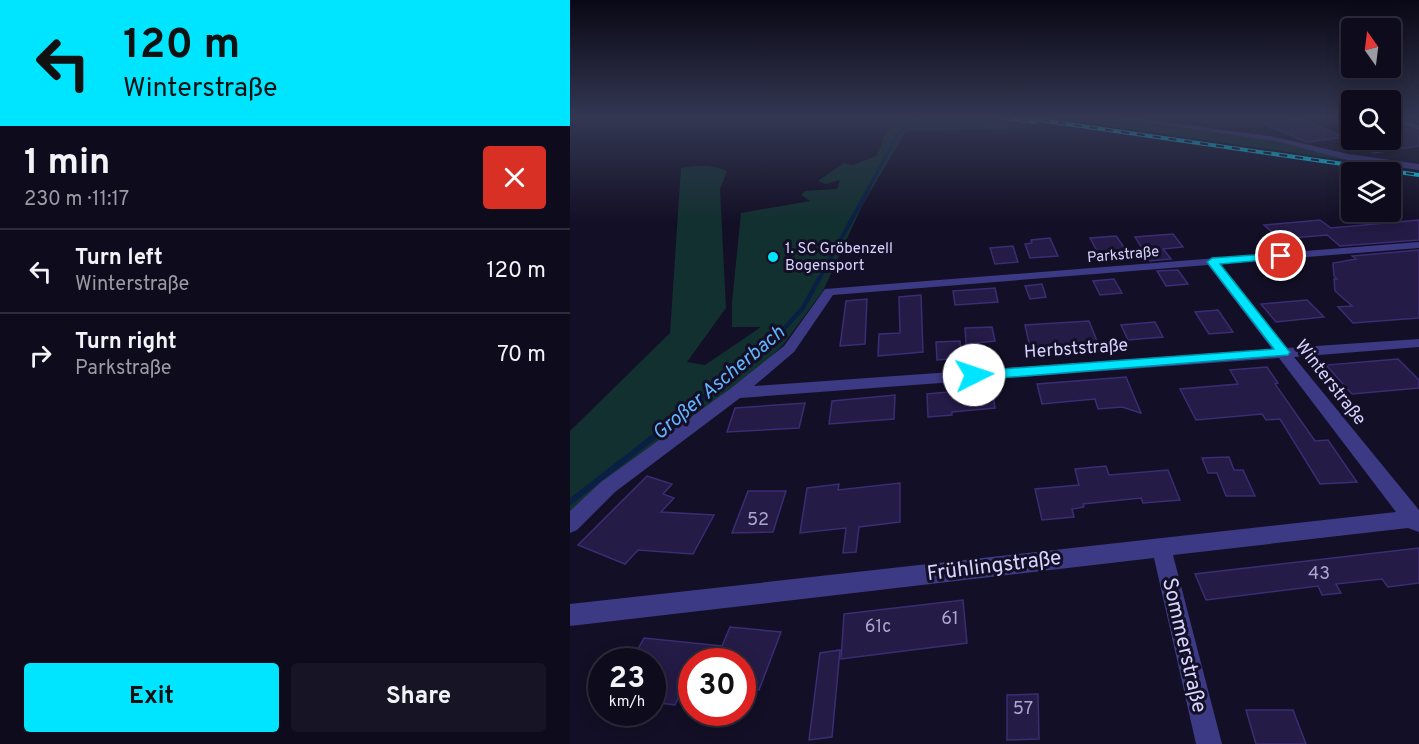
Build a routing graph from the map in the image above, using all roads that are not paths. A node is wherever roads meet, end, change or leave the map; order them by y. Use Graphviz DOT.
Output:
graph roads {
  1 [pos="1331,153"];
  2 [pos="1419,167"];
  3 [pos="1419,245"];
  4 [pos="1212,262"];
  5 [pos="1419,343"];
  6 [pos="1284,352"];
  7 [pos="736,393"];
  8 [pos="1417,521"];
  9 [pos="570,524"];
  10 [pos="1161,546"];
  11 [pos="570,615"];
  12 [pos="1209,744"];
  1 -- 2 [label="street"];
  3 -- 4 [label="street, Parkstraße"];
  4 -- 6 [label="street, Winterstraße"];
  4 -- 7 [label="street, Parkstraße"];
  5 -- 6 [label="street, Herbststraße"];
  6 -- 7 [label="street, Herbststraße"];
  6 -- 8 [label="street, Winterstraße"];
  7 -- 9 [label="street"];
  8 -- 10 [label="street, Frühlingstraße"];
  10 -- 11 [label="street, Frühlingstraße"];
  10 -- 12 [label="street, Sommerstraße"];
}
